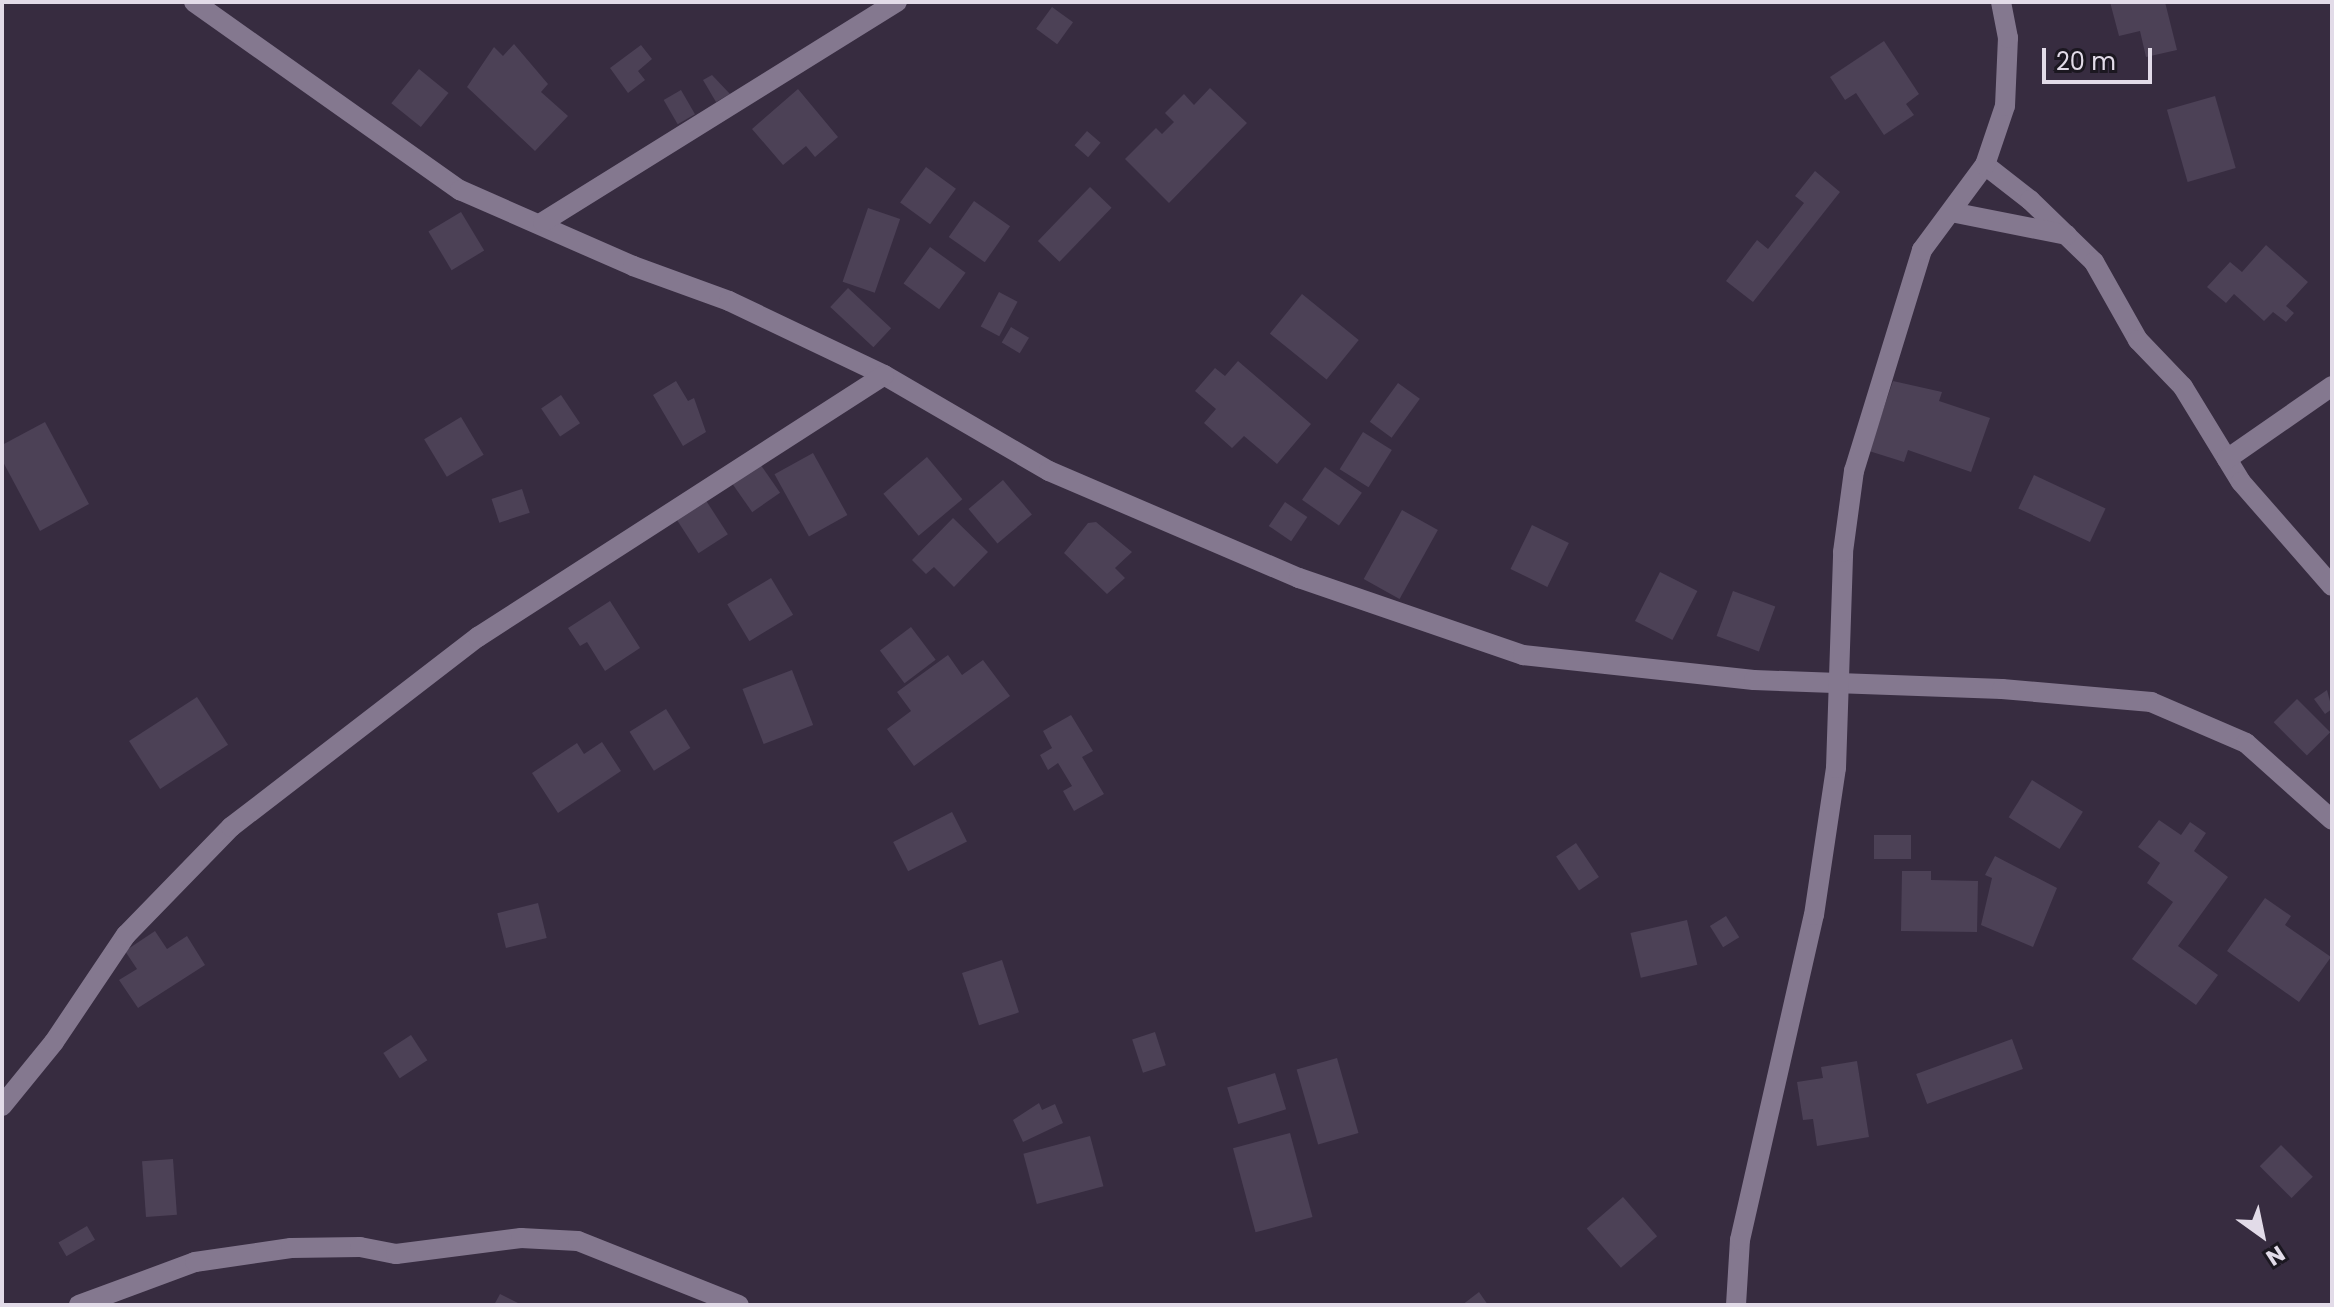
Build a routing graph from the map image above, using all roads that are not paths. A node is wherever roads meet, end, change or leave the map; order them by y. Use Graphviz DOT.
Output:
graph roads {
  1 [pos="194,2"];
  2 [pos="897,2"];
  3 [pos="2001,2"];
  4 [pos="1985,165"];
  5 [pos="1951,212"];
  6 [pos="543,222"];
  7 [pos="2067,235"];
  8 [pos="884,375"];
  9 [pos="2332,386"];
  10 [pos="2227,459"];
  11 [pos="2332,586"];
  12 [pos="1841,685"];
  13 [pos="2332,820"];
  14 [pos="2,1106"];
  15 [pos="79,1305"];
  16 [pos="739,1305"];
  17 [pos="1736,1305"];
  1 -- 6 [label="street"];
  2 -- 6 [label="street"];
  3 -- 4 [label="street"];
  4 -- 5 [label="street"];
  4 -- 7 [label="street"];
  5 -- 7 [label="street"];
  5 -- 12 [label="street"];
  6 -- 8 [label="street"];
  7 -- 10 [label="street"];
  8 -- 12 [label="street"];
  8 -- 14 [label="street"];
  9 -- 10 [label="street"];
  10 -- 11 [label="street"];
  12 -- 13 [label="street"];
  12 -- 17 [label="street"];
  15 -- 16 [label="street"];
}
